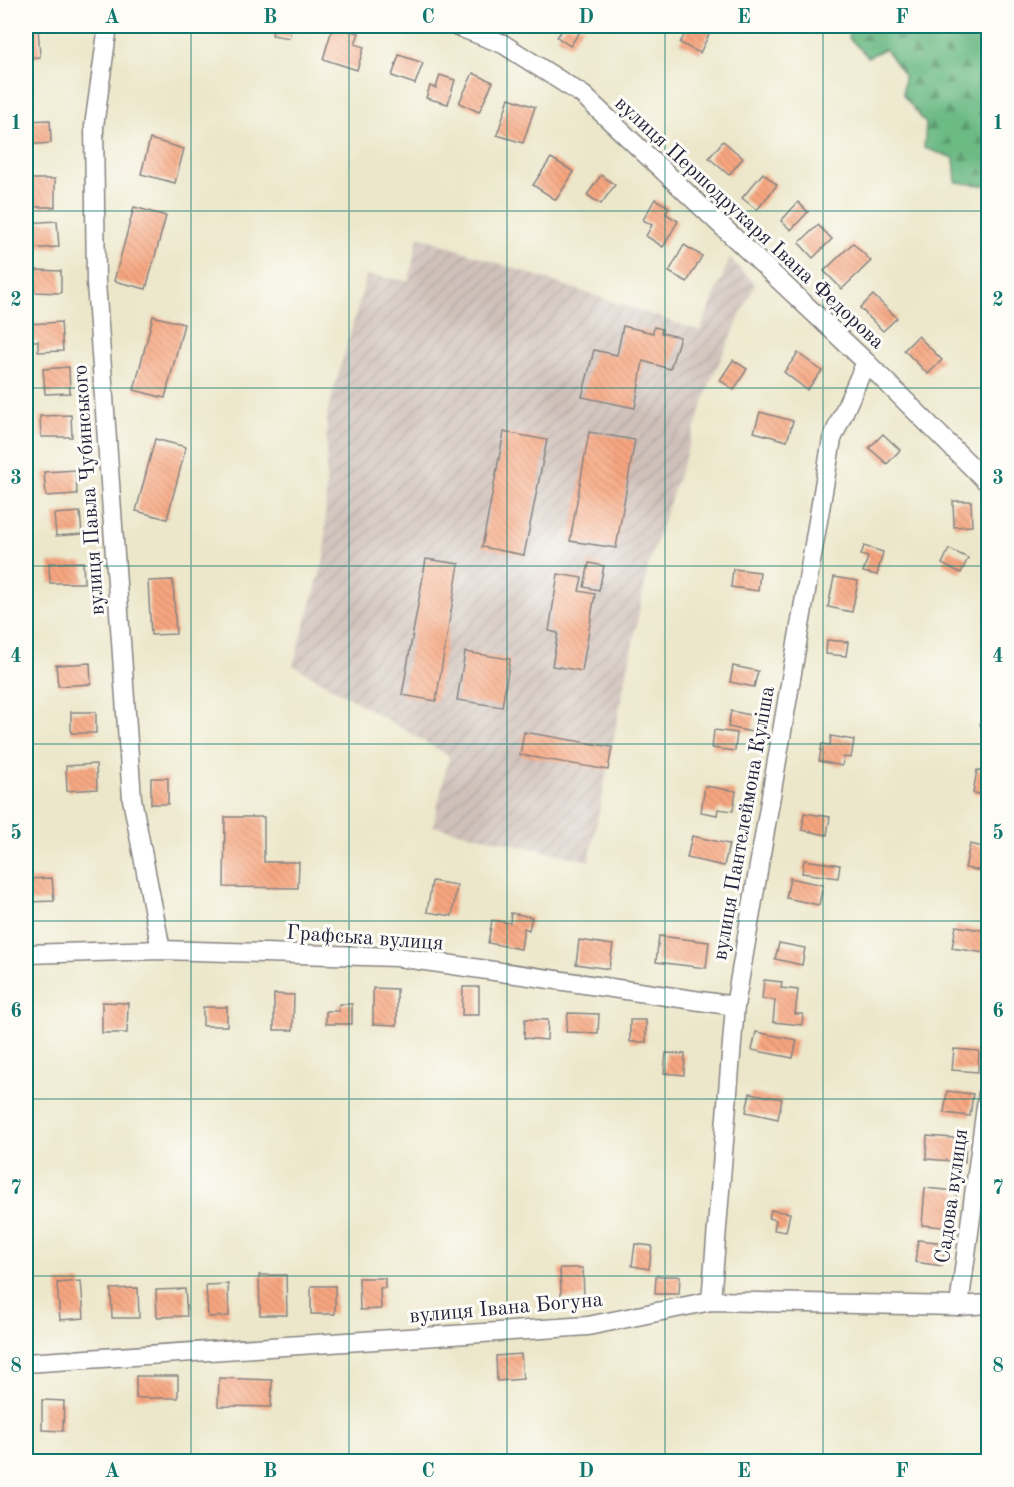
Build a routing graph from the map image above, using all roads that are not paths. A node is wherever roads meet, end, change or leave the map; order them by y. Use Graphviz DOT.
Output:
graph roads {
  1 [pos="108,26"];
  2 [pos="457,26"];
  3 [pos="866,362"];
  4 [pos="988,483"];
  5 [pos="161,950"];
  6 [pos="26,954"];
  7 [pos="735,1006"];
  8 [pos="988,1092"];
  9 [pos="711,1301"];
  10 [pos="988,1304"];
  11 [pos="958,1306"];
  12 [pos="26,1363"];
  1 -- 5 [label="street, вулиця Павла Чубинського"];
  2 -- 3 [label="street, вулиця Першодрукаря Івана Федорова"];
  3 -- 4 [label="street, вулиця Першодрукаря Івана Федорова"];
  3 -- 7 [label="street, вулиця Пантелеймона Куліша"];
  5 -- 6 [label="street, Графська вулиця"];
  5 -- 7 [label="street, Графська вулиця"];
  7 -- 9 [label="street, вулиця Пантелеймона Куліша"];
  8 -- 11 [label="street, Садова вулиця"];
  9 -- 11 [label="street, вулиця Івана Богуна"];
  9 -- 12 [label="street, вулиця Івана Богуна"];
  10 -- 11 [label="street, вулиця Івана Богуна"];
}
